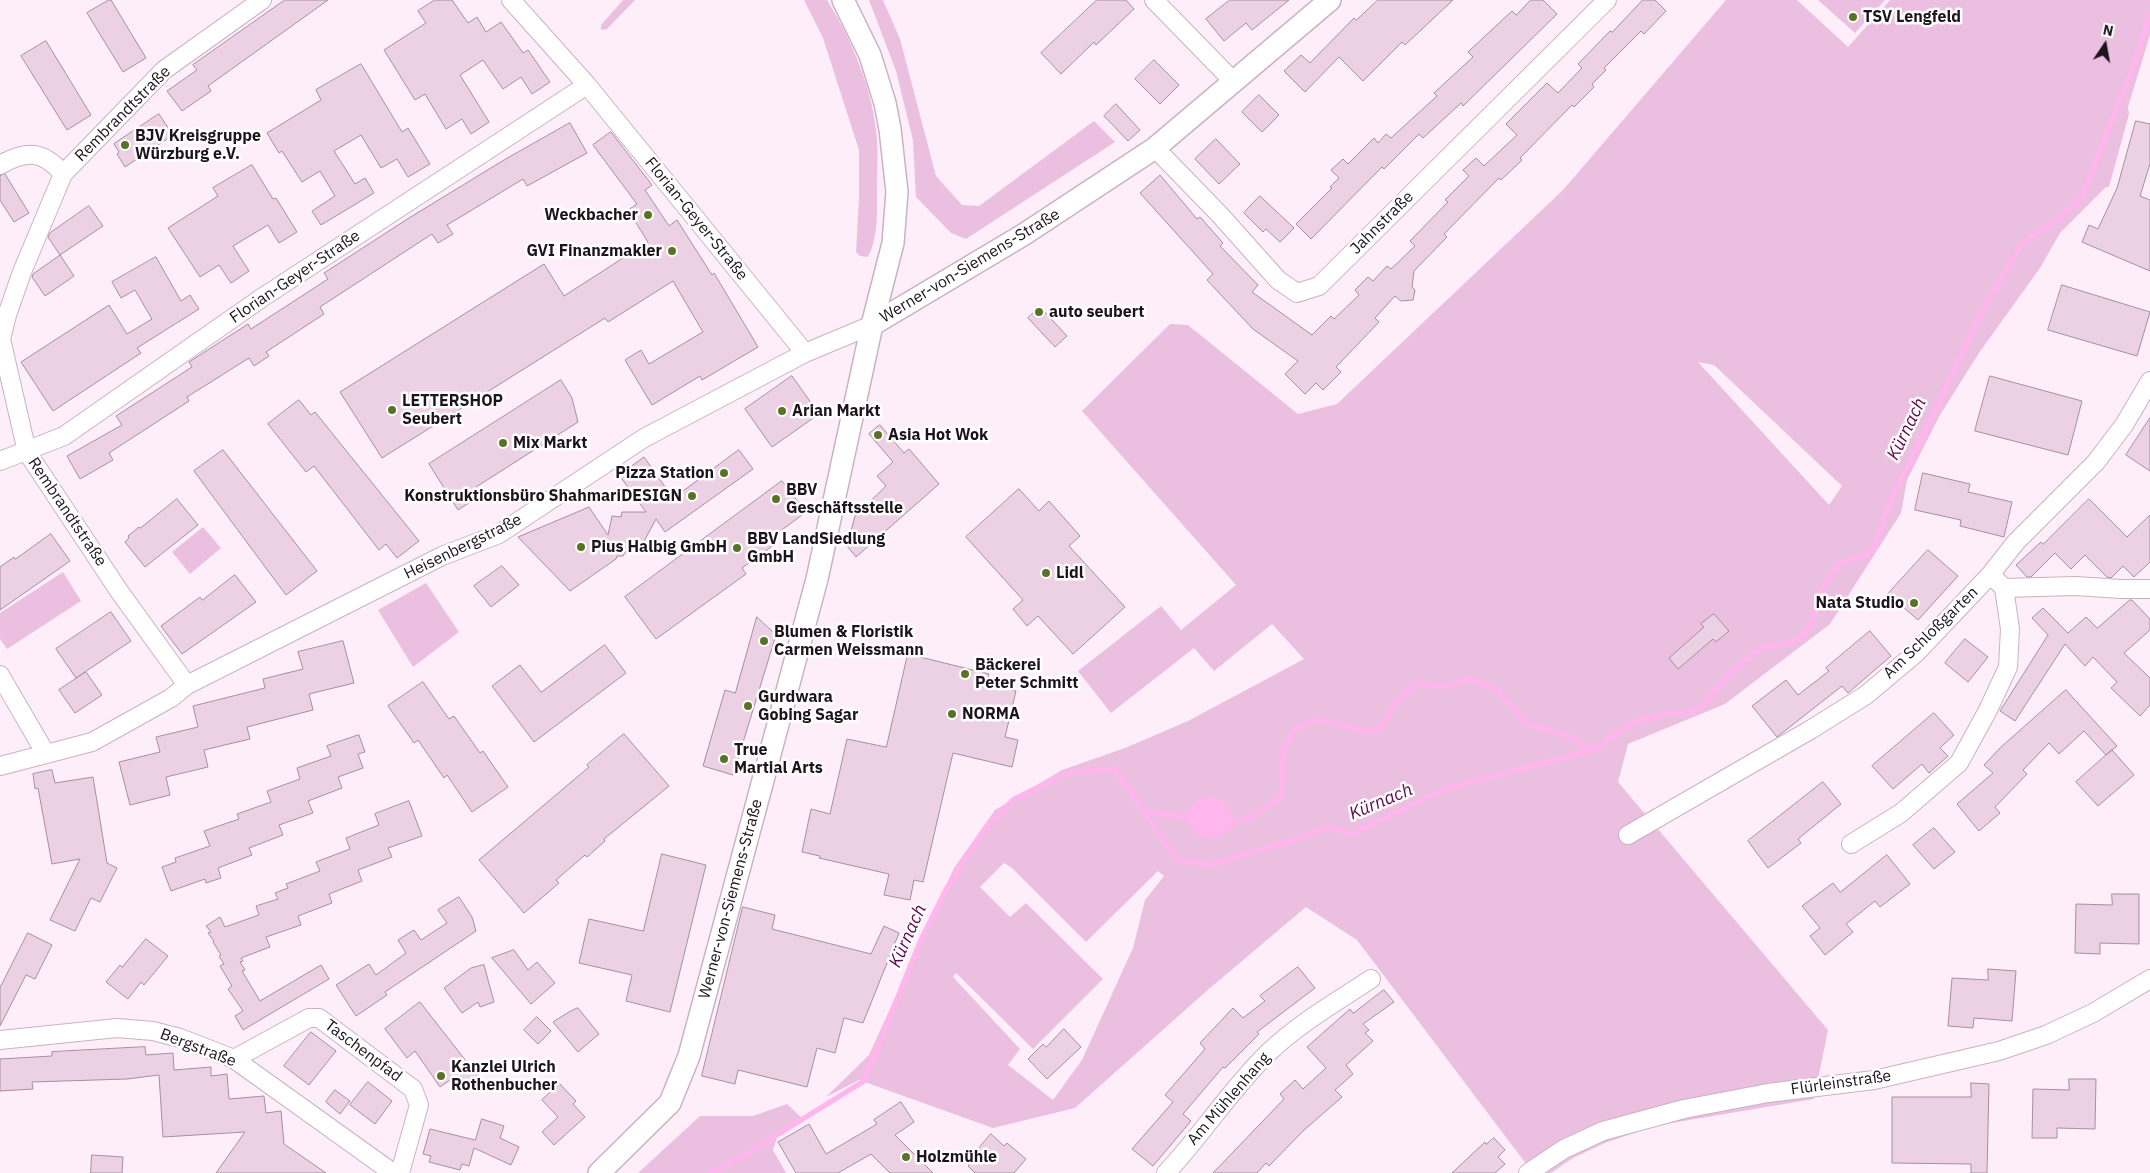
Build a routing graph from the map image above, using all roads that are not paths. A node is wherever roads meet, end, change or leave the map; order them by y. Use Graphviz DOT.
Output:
graph roads {
  1 [pos="262,0"];
  2 [pos="511,0"];
  3 [pos="844,0"];
  4 [pos="1154,0"];
  5 [pos="1330,0"];
  6 [pos="1607,0"];
  7 [pos="1232,81"];
  8 [pos="587,85"];
  9 [pos="1155,148"];
  10 [pos="0,165"];
  11 [pos="64,174"];
  12 [pos="872,325"];
  13 [pos="805,353"];
  14 [pos="2150,381"];
  15 [pos="27,452"];
  16 [pos="0,461"];
  17 [pos="1990,575"];
  18 [pos="2004,588"];
  19 [pos="2150,588"];
  20 [pos="0,675"];
  21 [pos="188,685"];
  22 [pos="46,754"];
  23 [pos="0,766"];
  24 [pos="1628,835"];
  25 [pos="1852,844"];
  26 [pos="2150,979"];
  27 [pos="1371,980"];
  28 [pos="0,1040"];
  29 [pos="234,1059"];
  30 [pos="393,1173"];
  31 [pos="400,1173"];
  32 [pos="599,1173"];
  33 [pos="1166,1173"];
  34 [pos="1528,1173"];
  1 -- 11 [label="street, Rembrandtstraße"];
  2 -- 8 [label="street, Florian-Geyer-Straße"];
  3 -- 12 [label="street"];
  4 -- 7 [label="street"];
  5 -- 7 [label="street, Werner-von-Siemens-Straße"];
  6 -- 9 [label="street, Jahnstraße"];
  7 -- 9 [label="street, Werner-von-Siemens-Straße"];
  8 -- 13 [label="street, Florian-Geyer-Straße"];
  8 -- 15 [label="street, Florian-Geyer-Straße"];
  9 -- 12 [label="street, Werner-von-Siemens-Straße"];
  10 -- 11 [label="street"];
  11 -- 15 [label="street, Rembrandtstraße"];
  12 -- 13 [label="street, Heisenbergstraße"];
  12 -- 32 [label="street, Werner-von-Siemens-Straße"];
  13 -- 21 [label="street, Heisenbergstraße"];
  14 -- 17 [label="street, Am Schloßgarten"];
  15 -- 16 [label="street, Florian-Geyer-Straße"];
  15 -- 21 [label="street, Rembrandtstraße"];
  17 -- 18 [label="street"];
  17 -- 24 [label="street, Am Schloßgarten"];
  18 -- 19 [label="street"];
  18 -- 25 [label="street"];
  20 -- 22 [label="street"];
  21 -- 22 [label="street, Heisenbergstraße"];
  22 -- 23 [label="street, Heisenbergstraße"];
  26 -- 34 [label="street, Flürleinstraße"];
  27 -- 33 [label="street, Am Mühlenhang"];
  28 -- 29 [label="street, Bergstraße"];
  29 -- 30 [label="street, Bergstraße"];
  29 -- 31 [label="street, Taschenpfad"];
}
